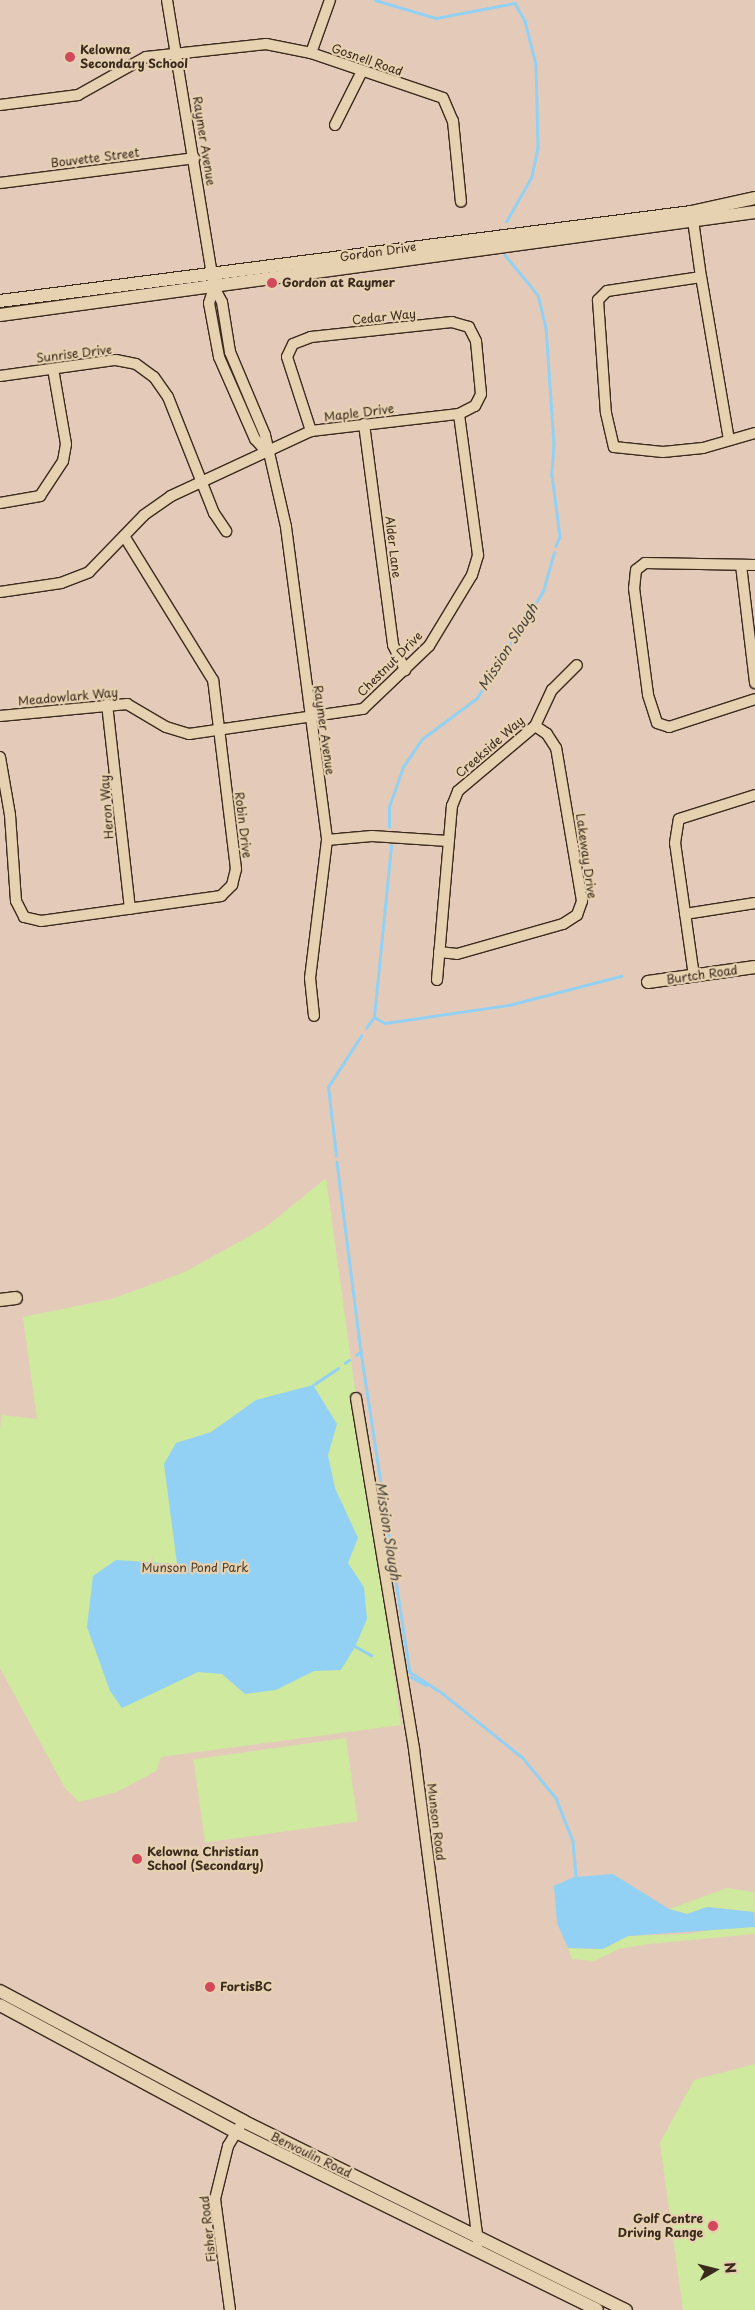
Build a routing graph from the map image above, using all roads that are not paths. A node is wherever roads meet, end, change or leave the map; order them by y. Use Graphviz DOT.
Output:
graph roads {
  1 [pos="167,0"];
  2 [pos="330,0"];
  3 [pos="178,53"];
  4 [pos="310,53"];
  5 [pos="361,73"];
  6 [pos="0,105"];
  7 [pos="335,125"];
  8 [pos="194,158"];
  9 [pos="0,183"];
  10 [pos="755,198"];
  11 [pos="461,202"];
  12 [pos="755,212"];
  13 [pos="692,217"];
  14 [pos="212,274"];
  15 [pos="701,277"];
  16 [pos="214,287"];
  17 [pos="0,301"];
  18 [pos="0,314"];
  19 [pos="53,369"];
  20 [pos="0,376"];
  21 [pos="459,414"];
  22 [pos="364,424"];
  23 [pos="311,431"];
  24 [pos="755,433"];
  25 [pos="729,440"];
  26 [pos="265,450"];
  27 [pos="203,478"];
  28 [pos="0,503"];
  29 [pos="226,531"];
  30 [pos="124,536"];
  31 [pos="741,565"];
  32 [pos="755,565"];
  33 [pos="0,592"];
  34 [pos="577,665"];
  35 [pos="405,670"];
  36 [pos="755,683"];
  37 [pos="755,699"];
  38 [pos="107,704"];
  39 [pos="0,716"];
  40 [pos="310,718"];
  41 [pos="535,726"];
  42 [pos="219,732"];
  43 [pos="0,757"];
  44 [pos="755,795"];
  45 [pos="327,840"];
  46 [pos="448,841"];
  47 [pos="755,903"];
  48 [pos="130,908"];
  49 [pos="685,914"];
  50 [pos="439,952"];
  51 [pos="755,967"];
  52 [pos="694,976"];
  53 [pos="437,980"];
  54 [pos="648,982"];
  55 [pos="314,1016"];
  56 [pos="16,1298"];
  57 [pos="0,1300"];
  58 [pos="356,1398"];
  59 [pos="0,1991"];
  60 [pos="0,2005"];
  61 [pos="240,2127"];
  62 [pos="478,2245"];
  63 [pos="230,2310"];
  64 [pos="597,2310"];
  65 [pos="626,2310"];
  1 -- 3 [label="street, Raymer Avenue"];
  2 -- 4 [label="street"];
  3 -- 4 [label="street, Gosnell Road"];
  3 -- 6 [label="street, Gosnell Road"];
  3 -- 8 [label="street, Raymer Avenue"];
  4 -- 5 [label="street, Gosnell Road"];
  5 -- 7 [label="street"];
  5 -- 11 [label="street, Gosnell Road"];
  8 -- 9 [label="street, Bouvette Street"];
  8 -- 14 [label="street, Raymer Avenue"];
  10 -- 13 [label="main road, Gordon Drive"];
  12 -- 13 [label="main road, Gordon Drive"];
  13 -- 14 [label="main road, Gordon Drive"];
  13 -- 15 [label="street"];
  13 -- 16 [label="main road, Gordon Drive"];
  14 -- 16 [label="street, Raymer Avenue"];
  14 -- 17 [label="main road, Gordon Drive"];
  15 -- 25 [label="street"];
  15 -- 25 [label="street"];
  16 -- 18 [label="main road, Gordon Drive"];
  16 -- 26 [label="street, Raymer Avenue"];
  19 -- 20 [label="street, Sunrise Drive"];
  19 -- 27 [label="street, Sunrise Drive"];
  19 -- 28 [label="street"];
  21 -- 22 [label="street, Maple Drive"];
  21 -- 23 [label="street, Cedar Way"];
  21 -- 35 [label="street, Chestnut Drive"];
  22 -- 23 [label="street, Maple Drive"];
  22 -- 35 [label="street, Alder Lane"];
  23 -- 26 [label="street, Maple Drive"];
  24 -- 25 [label="street"];
  26 -- 27 [label="street"];
  26 -- 40 [label="street, Raymer Avenue"];
  27 -- 29 [label="street, Sunrise Drive"];
  27 -- 30 [label="street"];
  30 -- 33 [label="street"];
  30 -- 42 [label="street, Robin Drive"];
  31 -- 32 [label="street"];
  31 -- 36 [label="street"];
  31 -- 37 [label="street"];
  34 -- 41 [label="street, Creekside Way"];
  35 -- 40 [label="street, Chestnut Drive"];
  38 -- 39 [label="street, Meadowlark Way"];
  38 -- 42 [label="street, Meadowlark Way"];
  38 -- 48 [label="street, Heron Way"];
  40 -- 42 [label="street, Meadowlark Way"];
  40 -- 45 [label="street, Raymer Avenue"];
  41 -- 46 [label="street, Creekside Way"];
  41 -- 50 [label="street, Lakeway Drive"];
  42 -- 48 [label="street, Robin Drive"];
  43 -- 48 [label="street, Robin Drive"];
  44 -- 49 [label="street"];
  45 -- 46 [label="street"];
  45 -- 55 [label="street, Raymer Avenue"];
  46 -- 50 [label="street, Creekside Way"];
  47 -- 49 [label="street"];
  49 -- 52 [label="street"];
  50 -- 53 [label="street, Creekside Way"];
  51 -- 52 [label="main road, Burtch Road"];
  52 -- 54 [label="main road, Burtch Road"];
  56 -- 57 [label="main road"];
  58 -- 62 [label="street, Munson Road"];
  59 -- 61 [label="main road, Benvoulin Road"];
  60 -- 61 [label="main road, Benvoulin Road"];
  61 -- 62 [label="main road, Benvoulin Road"];
  61 -- 63 [label="street, Fisher Road"];
  62 -- 64 [label="main road, Benvoulin Road"];
  62 -- 65 [label="main road, Benvoulin Road"];
}
